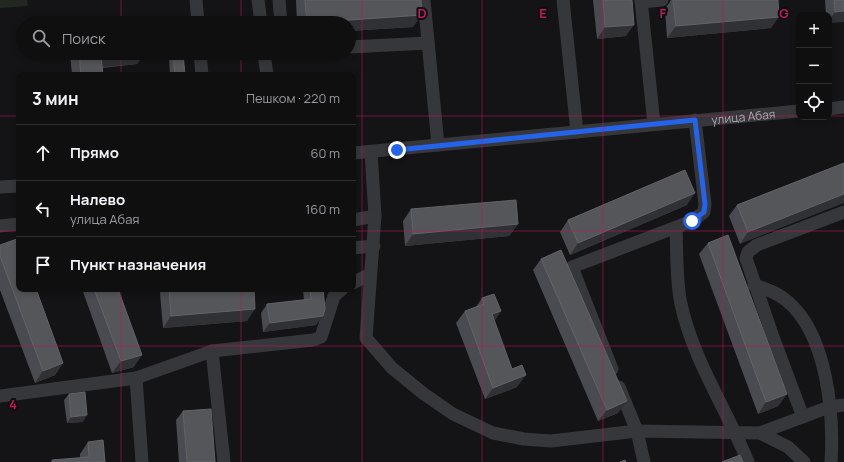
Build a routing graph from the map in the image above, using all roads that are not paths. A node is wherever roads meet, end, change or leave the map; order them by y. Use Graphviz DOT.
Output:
graph roads {
  1 [pos="196,0"];
  2 [pos="258,0"];
  3 [pos="279,0"];
  4 [pos="424,0"];
  5 [pos="563,0"];
  6 [pos="662,0"];
  7 [pos="641,1"];
  8 [pos="197,16"];
  9 [pos="260,16"];
  10 [pos="280,16"];
  11 [pos="428,43"];
  12 [pos="356,47"];
  13 [pos="201,60"];
  14 [pos="265,60"];
  15 [pos="202,72"];
  16 [pos="267,72"];
  17 [pos="844,107"];
  18 [pos="832,109"];
  19 [pos="796,111"];
  20 [pos="695,120"];
  21 [pos="654,124"];
  22 [pos="577,132"];
  23 [pos="438,145"];
  24 [pos="371,152"];
  25 [pos="356,153"];
  26 [pos="16,186"];
  27 [pos="0,188"];
  28 [pos="844,212"];
  29 [pos="375,216"];
  30 [pos="356,219"];
  31 [pos="16,224"];
  32 [pos="0,226"];
  33 [pos="676,228"];
  34 [pos="374,246"];
  35 [pos="356,248"];
  36 [pos="370,274"];
  37 [pos="356,281"];
  38 [pos="754,285"];
  39 [pos="339,292"];
  40 [pos="212,351"];
  41 [pos="136,378"];
  42 [pos="0,396"];
  43 [pos="844,406"];
  44 [pos="829,407"];
  45 [pos="803,417"];
  46 [pos="637,431"];
  47 [pos="736,432"];
  48 [pos="760,433"];
  49 [pos="142,462"];
  50 [pos="224,462"];
  51 [pos="644,462"];
  52 [pos="748,462"];
  53 [pos="804,462"];
  54 [pos="831,462"];
  1 -- 8 [label="street"];
  2 -- 9 [label="street"];
  3 -- 10 [label="street"];
  4 -- 11 [label="street"];
  5 -- 22 [label="street"];
  6 -- 7 [label="street"];
  7 -- 21 [label="street"];
  11 -- 12 [label="street"];
  11 -- 23 [label="street"];
  13 -- 15 [label="street"];
  14 -- 16 [label="street"];
  17 -- 18 [label="street"];
  19 -- 20 [label="street, улица Абая"];
  20 -- 21 [label="street, улица Абая"];
  20 -- 33 [label="street"];
  21 -- 22 [label="street, улица Абая"];
  22 -- 23 [label="street, улица Абая"];
  23 -- 24 [label="street, улица Абая"];
  24 -- 25 [label="street, улица Абая"];
  24 -- 29 [label="street"];
  26 -- 27 [label="street"];
  28 -- 38 [label="street"];
  29 -- 30 [label="street"];
  29 -- 34 [label="street"];
  31 -- 32 [label="street"];
  33 -- 46 [label="street"];
  33 -- 47 [label="street"];
  34 -- 35 [label="street"];
  34 -- 36 [label="street"];
  36 -- 37 [label="street"];
  36 -- 46 [label="street"];
  38 -- 44 [label="street"];
  38 -- 45 [label="street"];
  39 -- 40 [label="street"];
  40 -- 41 [label="street"];
  40 -- 50 [label="street"];
  41 -- 42 [label="street"];
  41 -- 49 [label="street"];
  43 -- 44 [label="street"];
  44 -- 45 [label="street"];
  44 -- 54 [label="street"];
  45 -- 48 [label="street"];
  46 -- 47 [label="street"];
  46 -- 51 [label="street"];
  47 -- 48 [label="street"];
  47 -- 52 [label="street"];
  48 -- 53 [label="street"];
}
